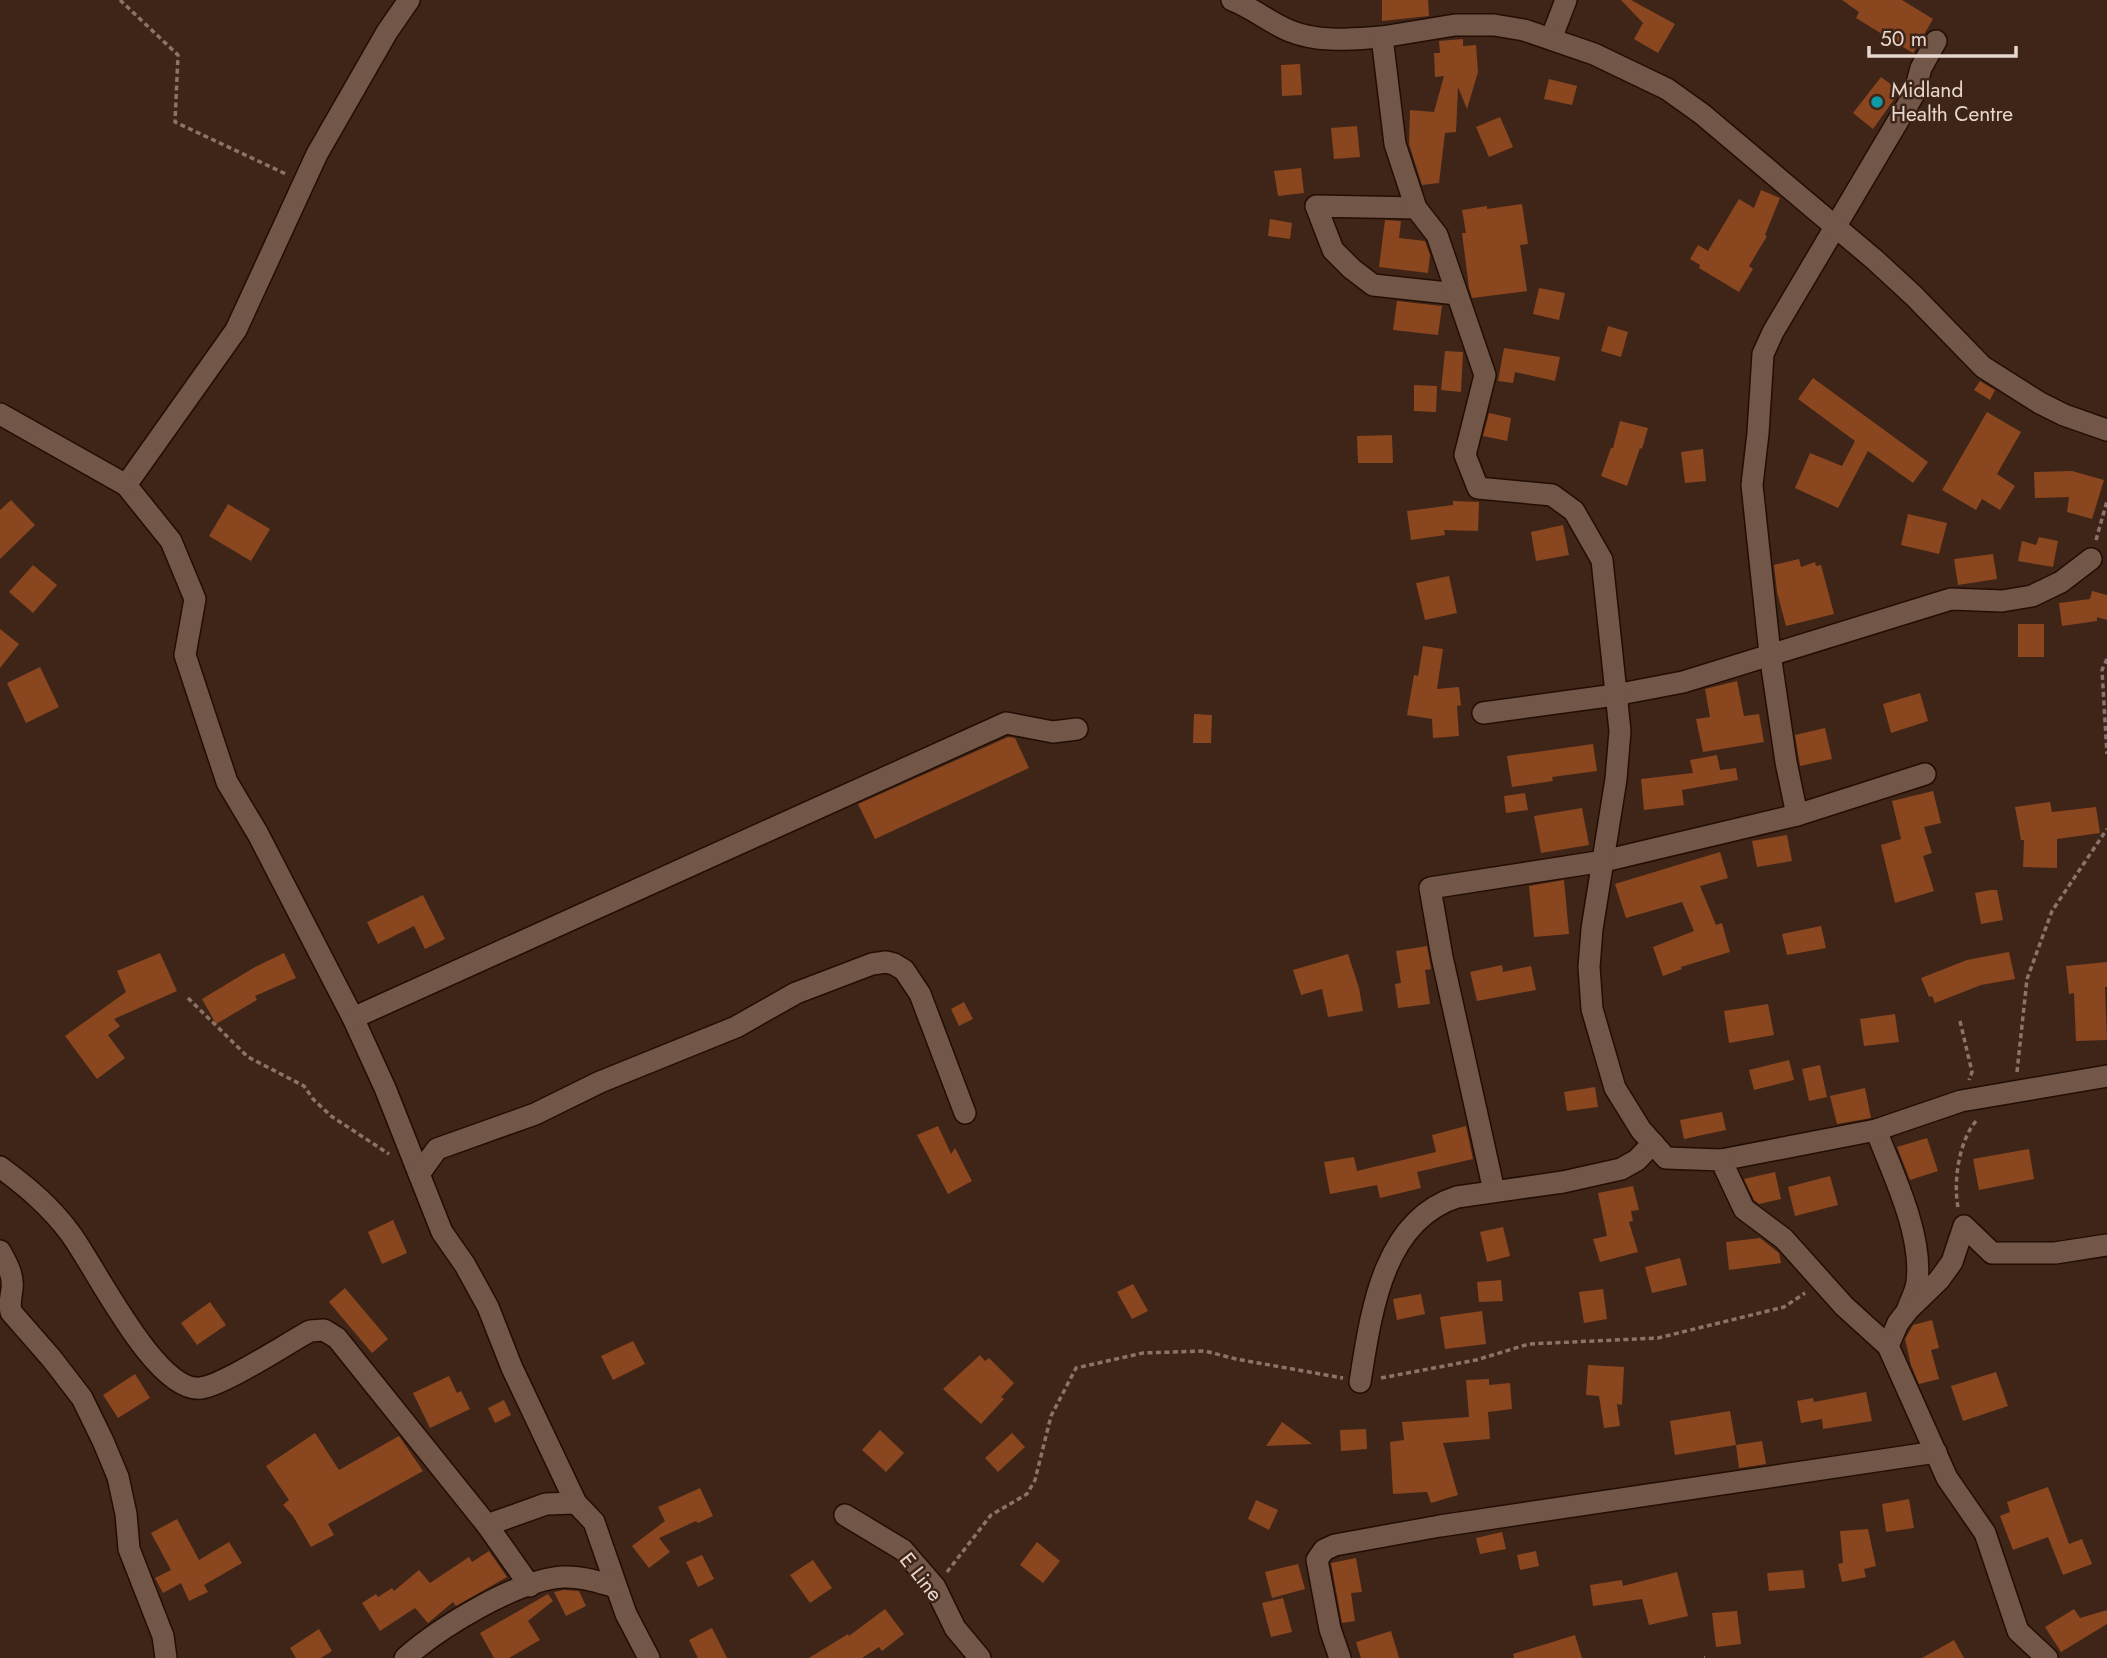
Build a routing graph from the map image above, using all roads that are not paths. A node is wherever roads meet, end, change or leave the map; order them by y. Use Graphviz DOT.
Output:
graph roads {
  1 [pos="409,0"];
  2 [pos="1232,0"];
  3 [pos="1566,0"];
  4 [pos="1382,37"];
  5 [pos="1551,39"];
  6 [pos="1936,41"];
  7 [pos="1416,208"];
  8 [pos="1834,228"];
  9 [pos="1457,294"];
  10 [pos="0,414"];
  11 [pos="2107,430"];
  12 [pos="126,485"];
  13 [pos="2091,559"];
  14 [pos="1770,654"];
  15 [pos="1615,695"];
  16 [pos="1483,713"];
  17 [pos="1077,729"];
  18 [pos="1925,774"];
  19 [pos="1797,815"];
  20 [pos="1604,861"];
  21 [pos="353,1018"];
  22 [pos="2107,1076"];
  23 [pos="965,1112"];
  24 [pos="1876,1130"];
  25 [pos="1653,1143"];
  26 [pos="1721,1160"];
  27 [pos="0,1167"];
  28 [pos="417,1168"];
  29 [pos="1494,1191"];
  30 [pos="2107,1245"];
  31 [pos="0,1251"];
  32 [pos="1908,1310"];
  33 [pos="1888,1346"];
  34 [pos="1360,1381"];
  35 [pos="1936,1452"];
  36 [pos="576,1503"];
  37 [pos="845,1515"];
  38 [pos="487,1525"];
  39 [pos="530,1586"];
  40 [pos="616,1587"];
  41 [pos="166,1658"];
  42 [pos="405,1658"];
  43 [pos="649,1658"];
  44 [pos="980,1658"];
  45 [pos="1340,1658"];
  46 [pos="2047,1658"];
  1 -- 12 [label="street"];
  2 -- 4 [label="street"];
  3 -- 5 [label="street"];
  4 -- 5 [label="street"];
  4 -- 7 [label="street"];
  5 -- 8 [label="street"];
  6 -- 8 [label="street"];
  7 -- 9 [label="street"];
  7 -- 9 [label="street"];
  8 -- 11 [label="street"];
  8 -- 14 [label="street"];
  9 -- 15 [label="street"];
  10 -- 12 [label="street"];
  12 -- 21 [label="street"];
  13 -- 14 [label="street"];
  14 -- 15 [label="street"];
  14 -- 19 [label="street"];
  15 -- 16 [label="street"];
  15 -- 20 [label="street"];
  17 -- 21 [label="street"];
  18 -- 19 [label="street"];
  19 -- 20 [label="street"];
  20 -- 25 [label="street"];
  20 -- 29 [label="street"];
  21 -- 28 [label="street"];
  22 -- 24 [label="street"];
  23 -- 28 [label="street"];
  24 -- 26 [label="street"];
  24 -- 32 [label="street"];
  25 -- 26 [label="street"];
  25 -- 29 [label="street"];
  26 -- 33 [label="street"];
  27 -- 38 [label="street"];
  28 -- 36 [label="street"];
  29 -- 34 [label="street"];
  30 -- 32 [label="street"];
  31 -- 41 [label="street"];
  32 -- 33 [label="street"];
  33 -- 35 [label="street"];
  35 -- 45 [label="street"];
  35 -- 46 [label="street"];
  36 -- 38 [label="street"];
  36 -- 40 [label="street"];
  37 -- 44 [label="street, E Line"];
  38 -- 39 [label="street"];
  39 -- 40 [label="street"];
  39 -- 42 [label="street"];
  40 -- 43 [label="street"];
}
